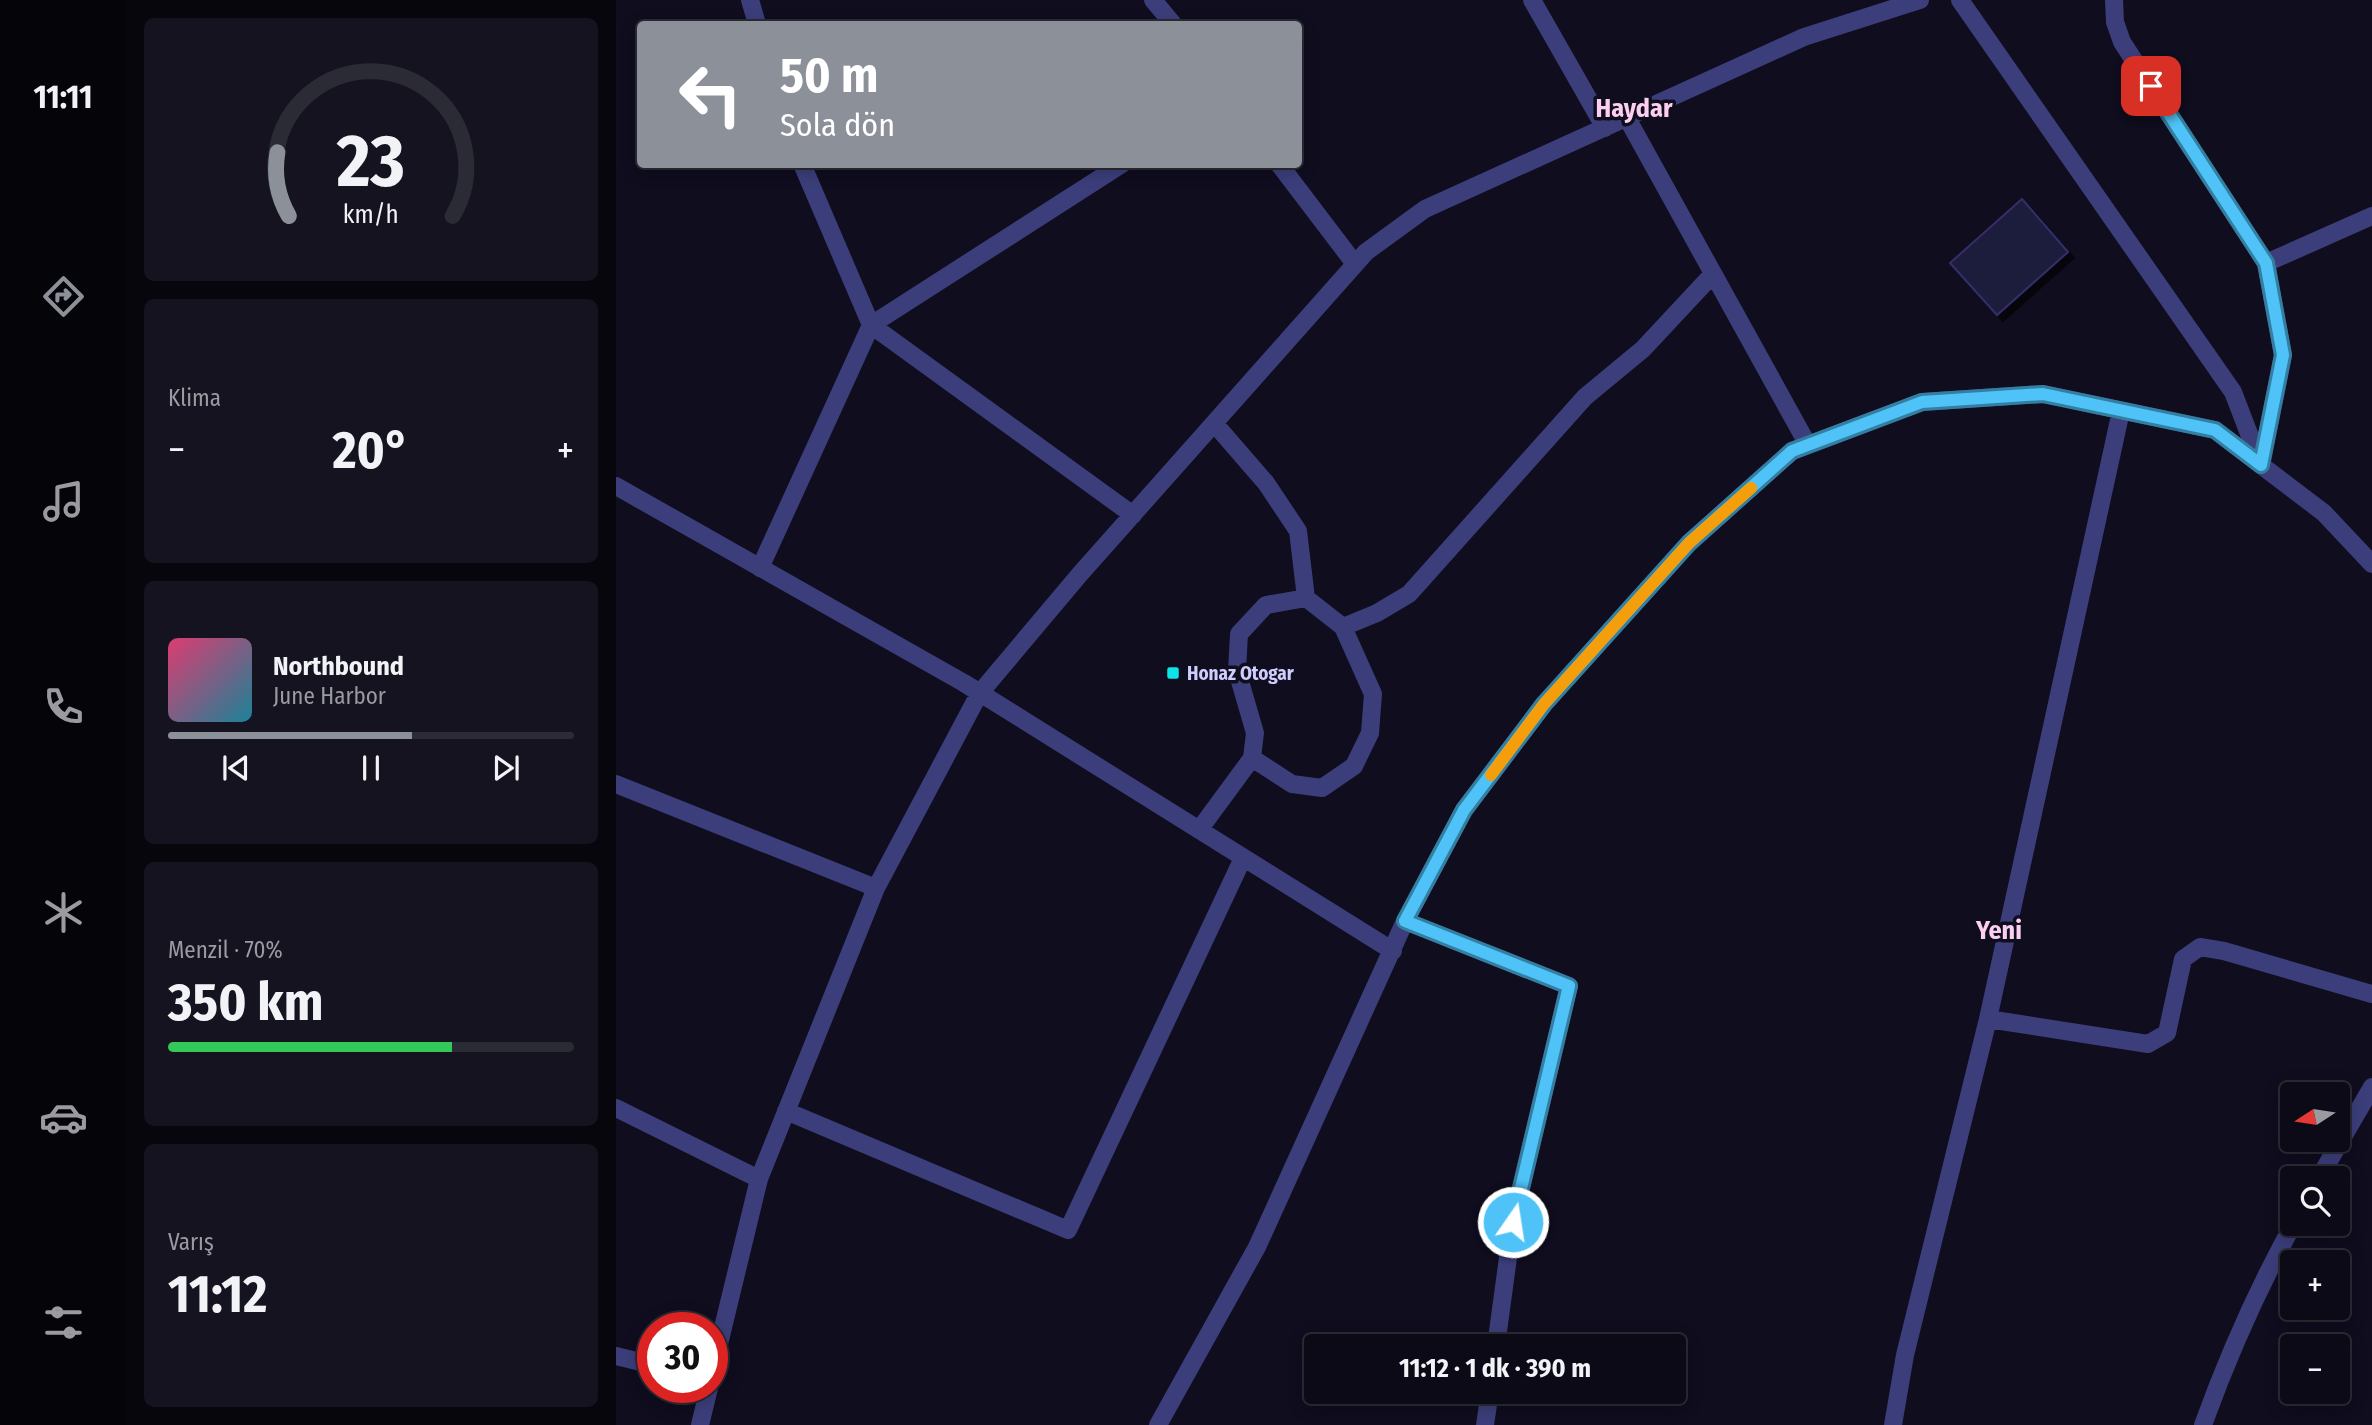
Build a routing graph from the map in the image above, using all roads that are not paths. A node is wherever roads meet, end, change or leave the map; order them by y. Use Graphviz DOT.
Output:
graph roads {
  1 [pos="750,0"];
  2 [pos="1153,0"];
  3 [pos="1532,0"];
  4 [pos="1920,0"];
  5 [pos="1960,0"];
  6 [pos="2115,0"];
  7 [pos="756,21"];
  8 [pos="1170,21"];
  9 [pos="1627,118"];
  10 [pos="1605,128"];
  11 [pos="804,168"];
  12 [pos="1116,168"];
  13 [pos="1282,168"];
  14 [pos="2372,216"];
  15 [pos="2266,263"];
  16 [pos="1355,264"];
  17 [pos="1713,274"];
  18 [pos="871,325"];
  19 [pos="2121,411"];
  20 [pos="1214,423"];
  21 [pos="1808,445"];
  22 [pos="2261,465"];
  23 [pos="616,486"];
  24 [pos="1133,515"];
  25 [pos="2372,565"];
  26 [pos="761,568"];
  27 [pos="1306,598"];
  28 [pos="1343,627"];
  29 [pos="979,694"];
  30 [pos="1252,758"];
  31 [pos="616,784"];
  32 [pos="1199,830"];
  33 [pos="1243,858"];
  34 [pos="876,888"];
  35 [pos="1405,921"];
  36 [pos="1393,951"];
  37 [pos="2372,994"];
  38 [pos="1988,1019"];
  39 [pos="2372,1087"];
  40 [pos="616,1108"];
  41 [pos="786,1111"];
  42 [pos="2326,1166"];
  43 [pos="759,1179"];
  44 [pos="2287,1236"];
  45 [pos="727,1312"];
  46 [pos="1498,1334"];
  47 [pos="616,1356"];
  48 [pos="637,1361"];
  49 [pos="705,1403"];
  50 [pos="1488,1404"];
  51 [pos="700,1425"];
  52 [pos="1158,1425"];
  53 [pos="1485,1425"];
  54 [pos="1893,1425"];
  55 [pos="2203,1425"];
  1 -- 7 [label="street"];
  2 -- 8 [label="street"];
  3 -- 10 [label="street"];
  4 -- 9 [label="street"];
  5 -- 22 [label="street"];
  6 -- 15 [label="street"];
  9 -- 10 [label="street"];
  9 -- 17 [label="street"];
  10 -- 16 [label="street"];
  11 -- 18 [label="street"];
  12 -- 18 [label="street"];
  13 -- 16 [label="street"];
  14 -- 15 [label="street"];
  15 -- 22 [label="street"];
  16 -- 20 [label="street"];
  17 -- 21 [label="street"];
  17 -- 28 [label="street"];
  18 -- 24 [label="street"];
  18 -- 26 [label="street"];
  19 -- 21 [label="street"];
  19 -- 22 [label="street"];
  19 -- 38 [label="street"];
  20 -- 24 [label="street"];
  20 -- 27 [label="street"];
  21 -- 35 [label="street"];
  22 -- 25 [label="street"];
  23 -- 26 [label="street"];
  24 -- 29 [label="street"];
  26 -- 29 [label="street"];
  27 -- 28 [label="street"];
  27 -- 30 [label="street"];
  28 -- 30 [label="street"];
  29 -- 32 [label="street"];
  29 -- 34 [label="street"];
  30 -- 32 [label="street"];
  31 -- 34 [label="street"];
  32 -- 33 [label="street"];
  33 -- 36 [label="street"];
  33 -- 41 [label="street"];
  34 -- 41 [label="street"];
  35 -- 36 [label="street"];
  35 -- 46 [label="street"];
  36 -- 52 [label="street"];
  37 -- 38 [label="street"];
  38 -- 54 [label="street"];
  39 -- 42 [label="street"];
  40 -- 43 [label="street"];
  41 -- 43 [label="street"];
  43 -- 45 [label="street"];
  44 -- 55 [label="street"];
  47 -- 48 [label="street"];
  49 -- 51 [label="street"];
  50 -- 53 [label="street"];
}
